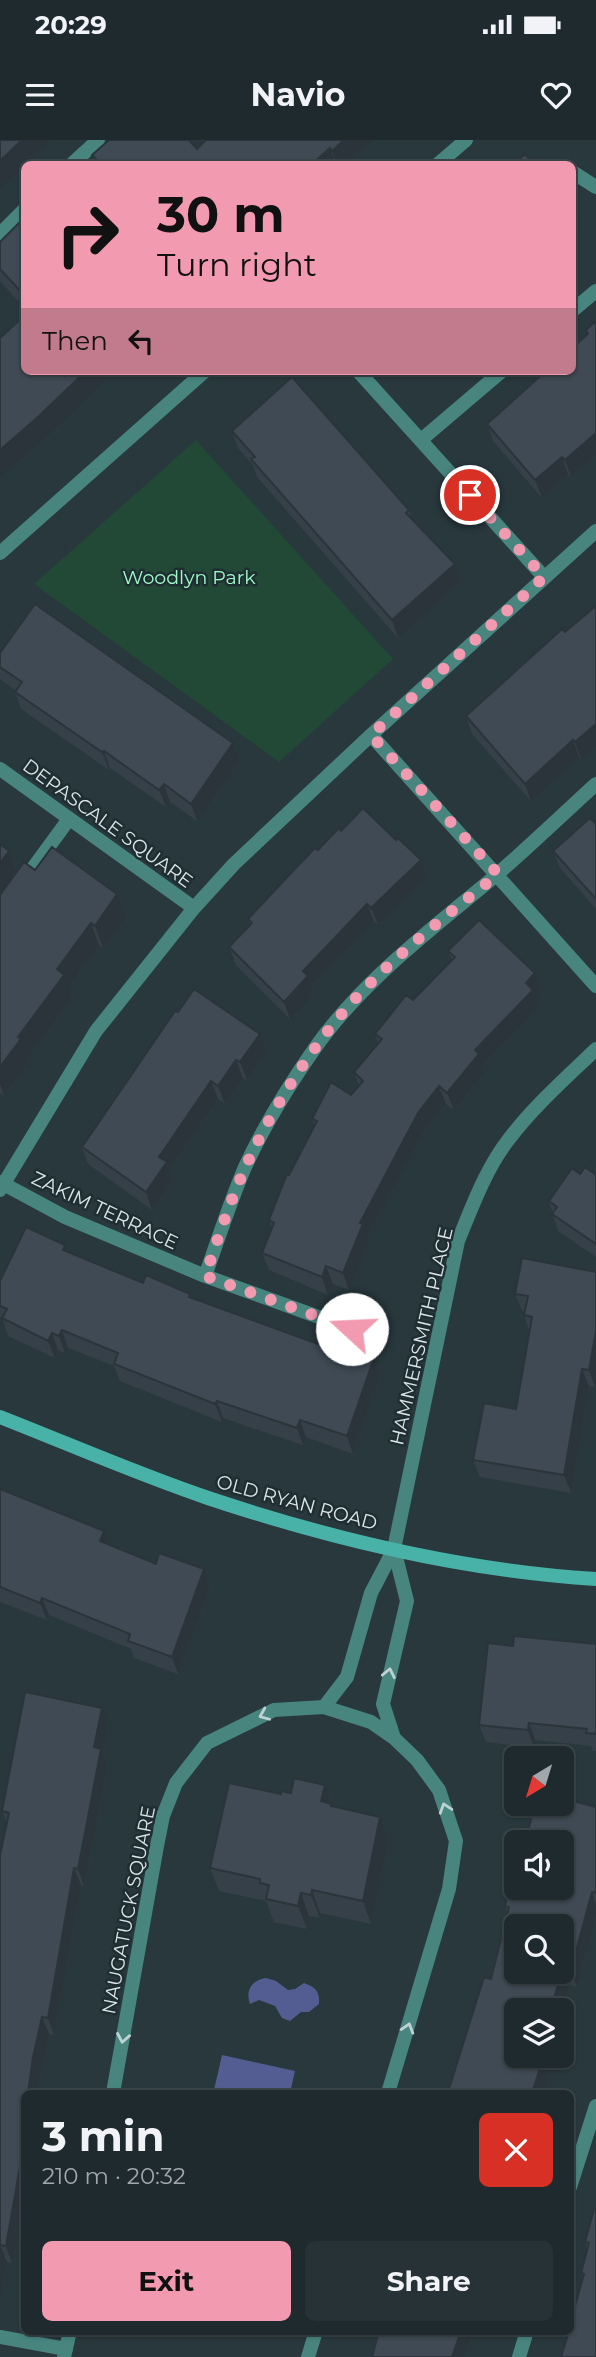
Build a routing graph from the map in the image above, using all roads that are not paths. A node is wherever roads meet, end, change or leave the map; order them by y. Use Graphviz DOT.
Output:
graph roads {
  1 [pos="98,140"];
  2 [pos="466,140"];
  3 [pos="75,161"];
  4 [pos="442,161"];
  5 [pos="576,174"];
  6 [pos="596,187"];
  7 [pos="21,214"];
  8 [pos="0,234"];
  9 [pos="596,291"];
  10 [pos="576,308"];
  11 [pos="200,375"];
  12 [pos="362,375"];
  13 [pos="497,375"];
  14 [pos="421,440"];
  15 [pos="596,531"];
  16 [pos="0,553"];
  17 [pos="544,577"];
  18 [pos="371,735"];
  19 [pos="0,769"];
  20 [pos="596,784"];
  21 [pos="69,819"];
  22 [pos="498,874"];
  23 [pos="194,908"];
  24 [pos="0,913"];
  25 [pos="596,986"];
  26 [pos="596,1049"];
  27 [pos="1,1185"];
  28 [pos="205,1276"];
  29 [pos="352,1329"];
  30 [pos="0,1417"];
  31 [pos="394,1549"];
  32 [pos="596,1579"];
  33 [pos="324,1707"];
  34 [pos="394,1738"];
  35 [pos="114,2090"];
  36 [pos="389,2090"];
  37 [pos="596,2106"];
  38 [pos="574,2175"];
  39 [pos="70,2335"];
  40 [pos="315,2335"];
  41 [pos="526,2335"];
  42 [pos="0,2337"];
  43 [pos="65,2353"];
  44 [pos="308,2357"];
  45 [pos="519,2357"];
  1 -- 3 [label="street"];
  2 -- 4 [label="street"];
  5 -- 6 [label="street"];
  7 -- 8 [label="street"];
  9 -- 10 [label="street"];
  11 -- 16 [label="street"];
  12 -- 14 [label="street"];
  13 -- 14 [label="street"];
  14 -- 17 [label="street"];
  15 -- 17 [label="street"];
  17 -- 18 [label="street"];
  18 -- 22 [label="street"];
  18 -- 23 [label="street"];
  19 -- 21 [label="street, DEPASCALE SQUARE"];
  20 -- 22 [label="street"];
  21 -- 23 [label="street, DEPASCALE SQUARE"];
  21 -- 24 [label="street"];
  22 -- 25 [label="street"];
  22 -- 28 [label="street"];
  23 -- 27 [label="street"];
  26 -- 31 [label="street, HAMMERSMITH PLACE"];
  27 -- 28 [label="street, ZAKIM TERRACE"];
  28 -- 29 [label="street, ZAKIM TERRACE"];
  30 -- 31 [label="street, OLD RYAN ROAD"];
  31 -- 32 [label="street, OLD RYAN ROAD"];
  31 -- 33 [label="street, HAMMERSMITH PLACE"];
  34 -- 31 [label="street, HAMMERSMITH PLACE, one-way"];
  33 -- 34 [label="street, NAUGATUCK SQUARE"];
  33 -- 35 [label="street, NAUGATUCK SQUARE, one-way"];
  36 -- 34 [label="street, NAUGATUCK SQUARE, one-way"];
  37 -- 38 [label="street"];
  39 -- 43 [label="street"];
  40 -- 44 [label="street"];
  41 -- 45 [label="street"];
  42 -- 43 [label="street"];
}
